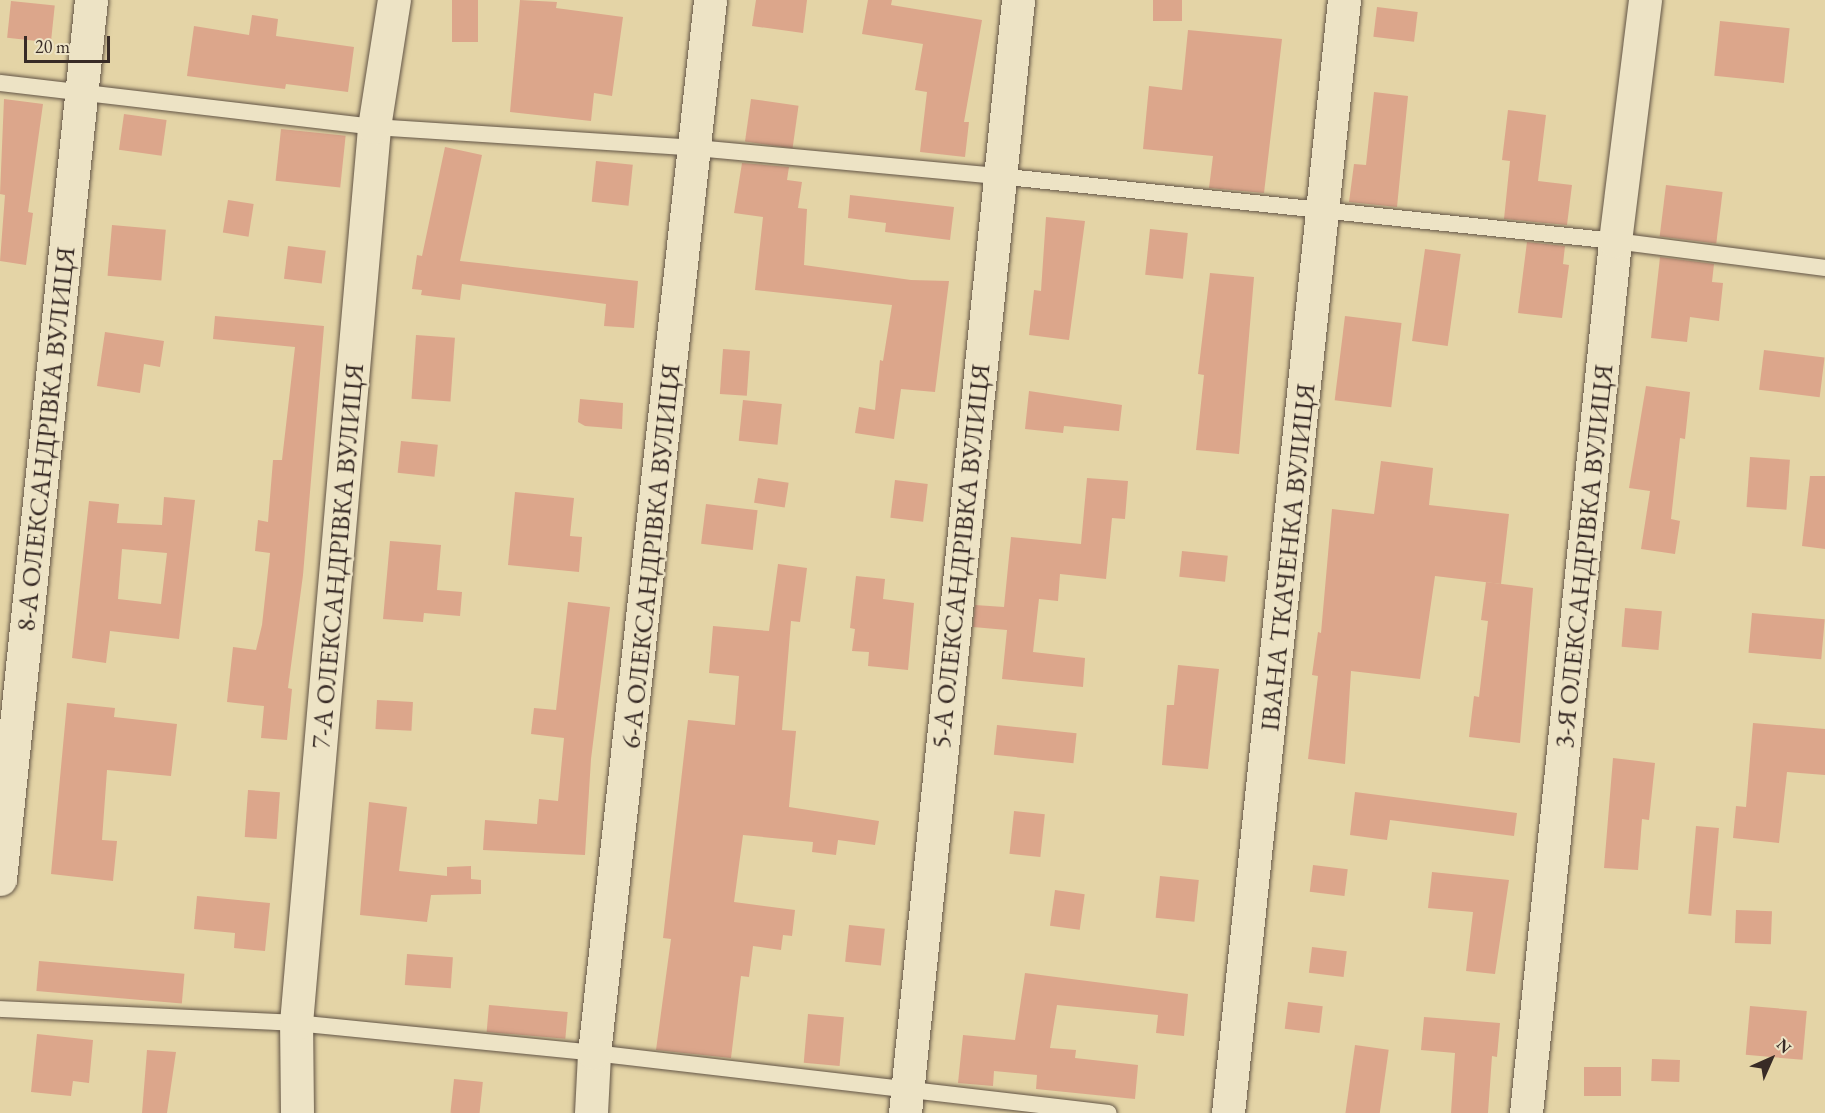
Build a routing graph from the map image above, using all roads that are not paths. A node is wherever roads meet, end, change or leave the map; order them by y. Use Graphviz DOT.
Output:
graph roads {
  1 [pos="91,0"];
  2 [pos="394,0"];
  3 [pos="710,0"];
  4 [pos="1018,0"];
  5 [pos="1344,0"];
  6 [pos="1645,0"];
  7 [pos="0,83"];
  8 [pos="81,91"];
  9 [pos="374,127"];
  10 [pos="696,148"];
  11 [pos="998,176"];
  12 [pos="1323,213"];
  13 [pos="1614,241"];
  14 [pos="1825,268"];
  15 [pos="0,879"];
  16 [pos="0,1009"];
  17 [pos="296,1023"];
  18 [pos="594,1053"];
  19 [pos="906,1101"];
  20 [pos="297,1113"];
  21 [pos="591,1113"];
  22 [pos="1109,1113"];
  23 [pos="1228,1113"];
  24 [pos="1526,1113"];
  1 -- 8 [label="street, 8-А ОЛЕКСАНДРІВКА ВУЛИЦЯ"];
  2 -- 9 [label="street, 7-А ОЛЕКСАНДРІВКА ВУЛИЦЯ"];
  3 -- 10 [label="street, 6-А ОЛЕКСАНДРІВКА ВУЛИЦЯ"];
  4 -- 11 [label="street, 5-А ОЛЕКСАНДРІВКА ВУЛИЦЯ"];
  5 -- 12 [label="street, ІВАНА ТКАЧЕНКА ВУЛИЦЯ"];
  6 -- 13 [label="street, 3-Я ОЛЕКСАНДРІВКА ВУЛИЦЯ"];
  7 -- 8 [label="lane"];
  8 -- 9 [label="lane"];
  8 -- 15 [label="street, 8-А ОЛЕКСАНДРІВКА ВУЛИЦЯ"];
  9 -- 10 [label="lane"];
  9 -- 17 [label="street, 7-А ОЛЕКСАНДРІВКА ВУЛИЦЯ"];
  10 -- 11 [label="lane"];
  10 -- 18 [label="street, 6-А ОЛЕКСАНДРІВКА ВУЛИЦЯ"];
  11 -- 12 [label="lane"];
  11 -- 19 [label="street, 5-А ОЛЕКСАНДРІВКА ВУЛИЦЯ"];
  12 -- 13 [label="lane"];
  12 -- 23 [label="street, ІВАНА ТКАЧЕНКА ВУЛИЦЯ"];
  13 -- 14 [label="lane"];
  13 -- 24 [label="street, 3-Я ОЛЕКСАНДРІВКА ВУЛИЦЯ"];
  16 -- 17 [label="lane"];
  17 -- 18 [label="lane"];
  17 -- 20 [label="street, 7-А ОЛЕКСАНДРІВКА ВУЛИЦЯ"];
  18 -- 19 [label="lane"];
  18 -- 21 [label="street, 6-А ОЛЕКСАНДРІВКА ВУЛИЦЯ"];
  19 -- 22 [label="lane"];
}
